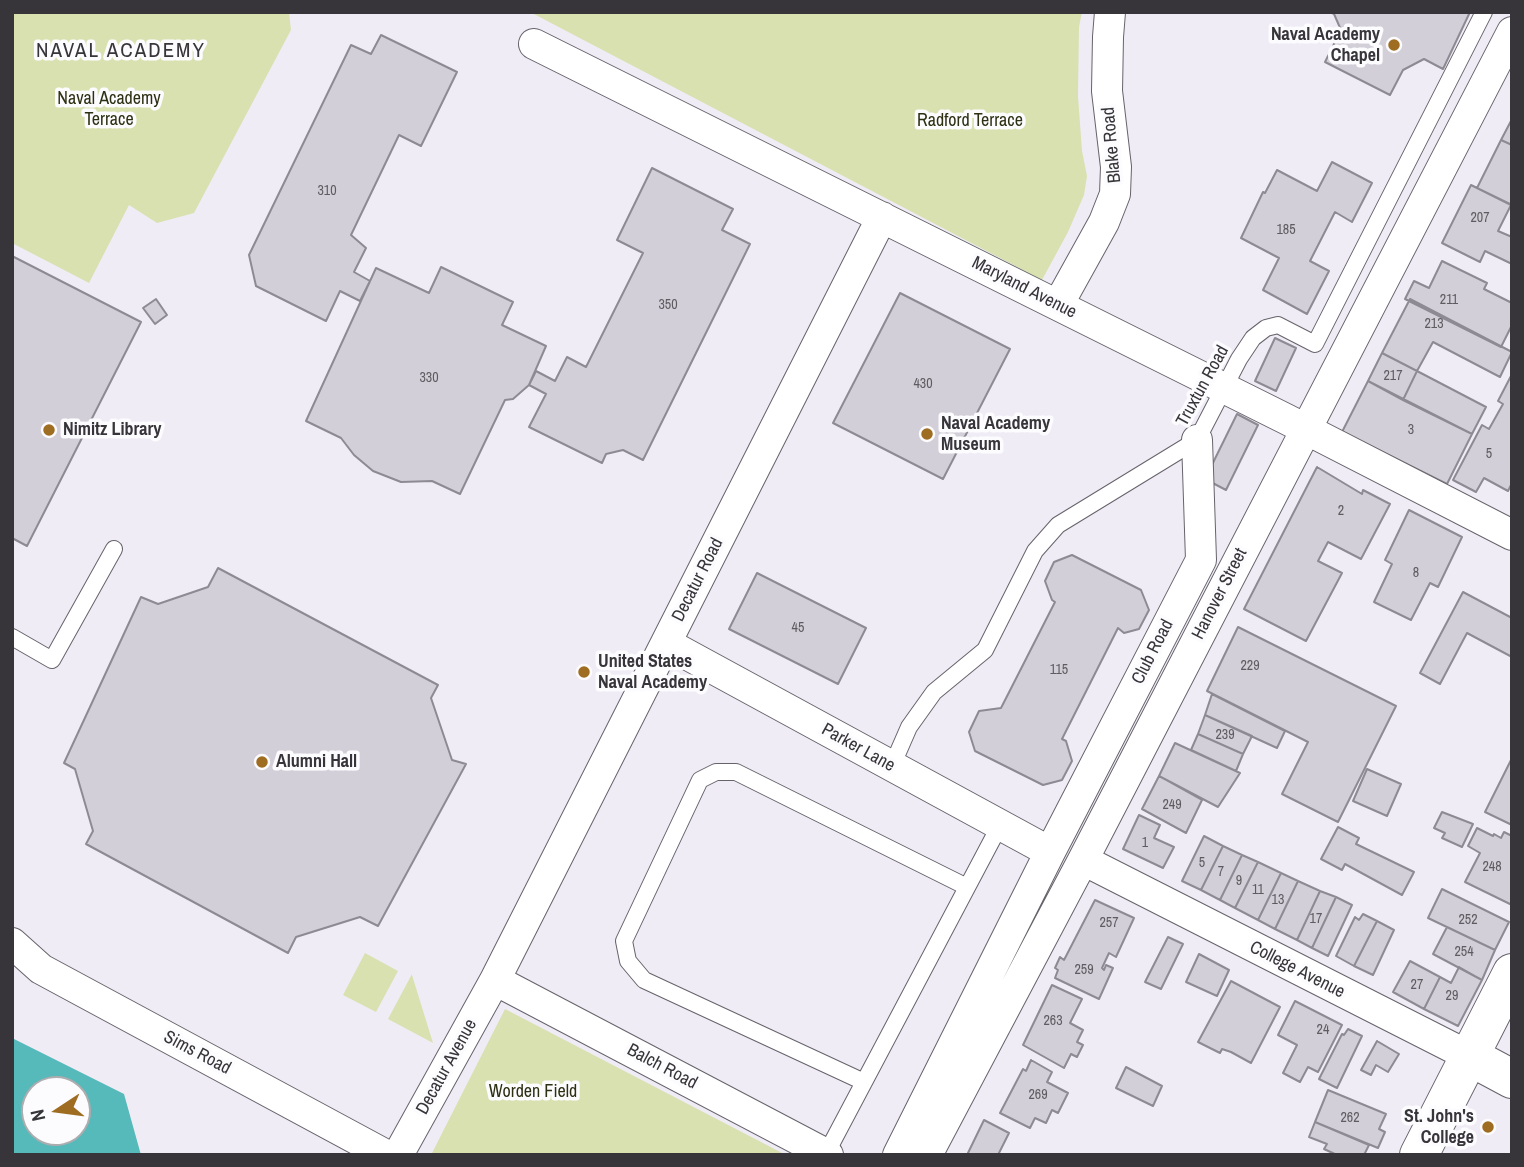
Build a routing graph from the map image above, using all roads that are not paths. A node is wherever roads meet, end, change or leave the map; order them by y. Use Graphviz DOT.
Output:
graph roads {
  1 [pos="1110,12"];
  2 [pos="1484,12"];
  3 [pos="1512,32"];
  4 [pos="534,44"];
  5 [pos="882,217"];
  6 [pos="1058,305"];
  7 [pos="1224,388"];
  8 [pos="1306,430"];
  9 [pos="1197,440"];
  10 [pos="1512,535"];
  11 [pos="114,549"];
  12 [pos="12,637"];
  13 [pos="666,643"];
  14 [pos="892,766"];
  15 [pos="1000,825"];
  16 [pos="1049,852"];
  17 [pos="1083,860"];
  18 [pos="967,887"];
  19 [pos="12,943"];
  20 [pos="1512,973"];
  21 [pos="495,980"];
  22 [pos="1469,1056"];
  23 [pos="1512,1079"];
  24 [pos="864,1082"];
  25 [pos="827,1154"];
  26 [pos="386,1155"];
  27 [pos="398,1155"];
  28 [pos="898,1155"];
  29 [pos="927,1155"];
  30 [pos="1419,1155"];
  1 -- 6 [label="street, Blake Road"];
  2 -- 7 [label="lane, Truxtun Road"];
  3 -- 8 [label="street, Hanover Street"];
  4 -- 5 [label="street, Maryland Avenue"];
  5 -- 6 [label="street, Maryland Avenue"];
  5 -- 13 [label="street, Decatur Road"];
  6 -- 7 [label="street, Maryland Avenue"];
  7 -- 8 [label="street, Maryland Avenue"];
  7 -- 9 [label="lane, Truxtun Road"];
  8 -- 10 [label="street, Maryland Avenue"];
  8 -- 17 [label="street, Hanover Street"];
  9 -- 14 [label="lane, Truxtun Road"];
  9 -- 16 [label="street, Club Road"];
  11 -- 12 [label="lane"];
  13 -- 14 [label="street, Parker Lane"];
  13 -- 21 [label="street, Decatur Road"];
  14 -- 15 [label="street, Parker Lane"];
  15 -- 16 [label="street, Parker Lane"];
  15 -- 18 [label="lane"];
  16 -- 28 [label="street, Club Road"];
  17 -- 22 [label="street, College Avenue"];
  17 -- 29 [label="street, Hanover Street"];
  18 -- 24 [label="lane"];
  18 -- 24 [label="lane"];
  19 -- 26 [label="street, Sims Road"];
  20 -- 22 [label="main road"];
  21 -- 25 [label="street, Balch Road"];
  21 -- 27 [label="street, Decatur Avenue"];
  22 -- 23 [label="main road, College Avenue"];
  22 -- 30 [label="main road"];
  24 -- 25 [label="lane"];
}
